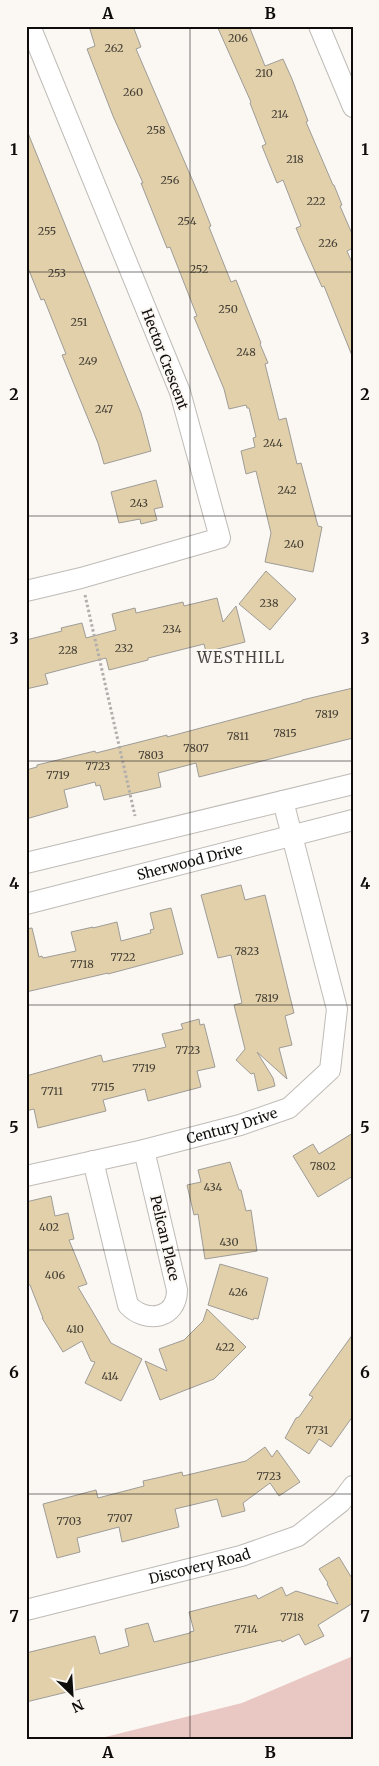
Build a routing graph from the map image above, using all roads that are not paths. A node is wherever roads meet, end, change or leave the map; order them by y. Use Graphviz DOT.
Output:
graph roads {
  1 [pos="30,26"];
  2 [pos="319,26"];
  3 [pos="353,107"];
  4 [pos="26,591"];
  5 [pos="353,784"];
  6 [pos="284,801"];
  7 [pos="353,820"];
  8 [pos="292,837"];
  9 [pos="26,864"];
  10 [pos="26,904"];
  11 [pos="144,1150"];
  12 [pos="93,1161"];
  13 [pos="26,1176"];
  14 [pos="353,1486"];
  15 [pos="26,1610"];
  1 -- 4 [label="street, Hector Crescent"];
  2 -- 3 [label="street"];
  5 -- 6 [label="street"];
  6 -- 8 [label="street, Century Drive"];
  6 -- 9 [label="street"];
  7 -- 8 [label="street, Sherwood Drive"];
  8 -- 10 [label="street, Sherwood Drive"];
  8 -- 11 [label="street, Century Drive"];
  11 -- 12 [label="street, Century Drive"];
  11 -- 12 [label="street, Pelican Place"];
  12 -- 13 [label="street, Century Drive"];
  14 -- 15 [label="street, Discovery Road"];
}
